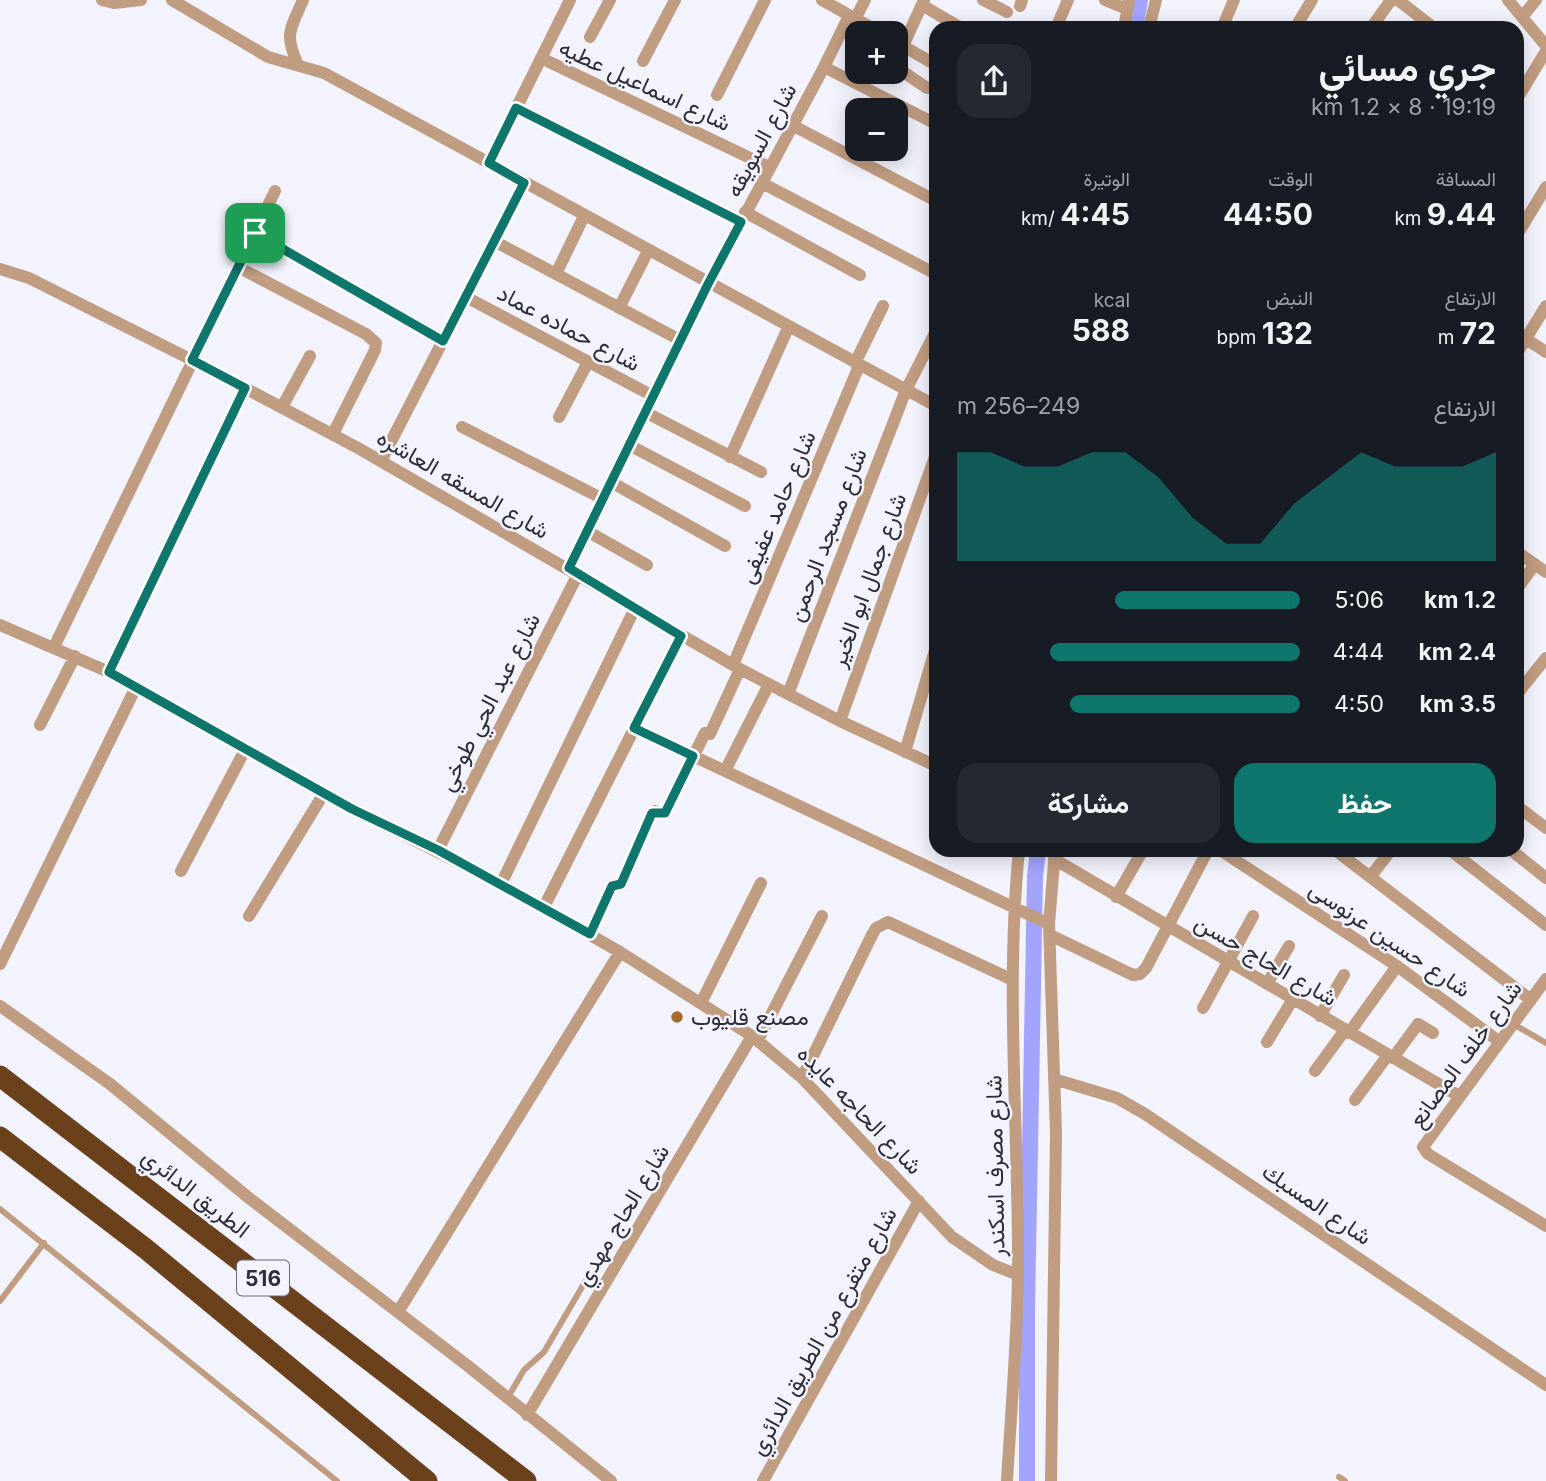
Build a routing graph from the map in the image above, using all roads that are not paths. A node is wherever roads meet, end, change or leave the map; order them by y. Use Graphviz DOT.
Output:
graph roads {
  1 [pos="102,0"];
  2 [pos="141,0"];
  3 [pos="173,0"];
  4 [pos="303,0"];
  5 [pos="570,0"];
  6 [pos="610,0"];
  7 [pos="675,0"];
  8 [pos="765,0"];
  9 [pos="822,0"];
  10 [pos="865,0"];
  11 [pos="983,0"];
  12 [pos="1068,0"];
  13 [pos="1105,0"];
  14 [pos="1156,0"];
  15 [pos="1234,0"];
  16 [pos="1312,0"];
  17 [pos="1391,0"];
  18 [pos="1398,0"];
  19 [pos="1508,0"];
  20 [pos="1536,0"];
  21 [pos="923,2"];
  22 [pos="1128,5"];
  23 [pos="1007,12"];
  24 [pos="852,17"];
  25 [pos="1522,17"];
  26 [pos="859,21"];
  27 [pos="951,21"];
  28 [pos="1059,21"];
  29 [pos="1151,21"];
  30 [pos="1225,21"];
  31 [pos="1299,21"];
  32 [pos="1376,21"];
  33 [pos="1425,21"];
  34 [pos="908,28"];
  35 [pos="590,37"];
  36 [pos="908,49"];
  37 [pos="1546,49"];
  38 [pos="541,58"];
  39 [pos="643,61"];
  40 [pos="929,61"];
  41 [pos="298,65"];
  42 [pos="824,67"];
  43 [pos="908,75"];
  44 [pos="1524,85"];
  45 [pos="927,88"];
  46 [pos="717,95"];
  47 [pos="516,108"];
  48 [pos="929,120"];
  49 [pos="792,125"];
  50 [pos="845,152"];
  51 [pos="861,161"];
  52 [pos="489,163"];
  53 [pos="769,167"];
  54 [pos="524,183"];
  55 [pos="762,183"];
  56 [pos="1546,187"];
  57 [pos="275,191"];
  58 [pos="929,197"];
  59 [pos="584,216"];
  60 [pos="743,217"];
  61 [pos="1524,224"];
  62 [pos="255,233"];
  63 [pos="494,241"];
  64 [pos="648,251"];
  65 [pos="238,267"];
  66 [pos="0,269"];
  67 [pos="929,270"];
  68 [pos="555,274"];
  69 [pos="860,275"];
  70 [pos="708,284"];
  71 [pos="466,297"];
  72 [pos="883,306"];
  73 [pos="1546,306"];
  74 [pos="619,308"];
  75 [pos="789,327"];
  76 [pos="1525,339"];
  77 [pos="680,340"];
  78 [pos="443,341"];
  79 [pos="929,345"];
  80 [pos="1546,352"];
  81 [pos="310,356"];
  82 [pos="192,360"];
  83 [pos="589,362"];
  84 [pos="857,365"];
  85 [pos="245,388"];
  86 [pos="906,390"];
  87 [pos="653,396"];
  88 [pos="929,403"];
  89 [pos="282,407"];
  90 [pos="645,412"];
  91 [pos="559,417"];
  92 [pos="463,427"];
  93 [pos="333,434"];
  94 [pos="629,445"];
  95 [pos="730,457"];
  96 [pos="381,461"];
  97 [pos="761,472"];
  98 [pos="929,473"];
  99 [pos="611,482"];
  100 [pos="603,499"];
  101 [pos="745,506"];
  102 [pos="587,531"];
  103 [pos="725,546"];
  104 [pos="1524,557"];
  105 [pos="647,565"];
  106 [pos="1541,568"];
  107 [pos="573,571"];
  108 [pos="1524,583"];
  109 [pos="635,608"];
  110 [pos="0,625"];
  111 [pos="681,636"];
  112 [pos="54,647"];
  113 [pos="75,656"];
  114 [pos="1546,658"];
  115 [pos="737,667"];
  116 [pos="929,671"];
  117 [pos="109,672"];
  118 [pos="769,684"];
  119 [pos="1524,685"];
  120 [pos="136,687"];
  121 [pos="788,694"];
  122 [pos="840,721"];
  123 [pos="40,725"];
  124 [pos="634,728"];
  125 [pos="246,748"];
  126 [pos="905,752"];
  127 [pos="693,756"];
  128 [pos="929,763"];
  129 [pos="725,771"];
  130 [pos="324,793"];
  131 [pos="1524,810"];
  132 [pos="1544,822"];
  133 [pos="438,850"];
  134 [pos="1018,857"];
  135 [pos="1054,857"];
  136 [pos="1057,857"];
  137 [pos="1139,857"];
  138 [pos="1204,857"];
  139 [pos="1231,857"];
  140 [pos="1345,857"];
  141 [pos="1386,857"];
  142 [pos="1459,857"];
  143 [pos="1520,857"];
  144 [pos="181,871"];
  145 [pos="1371,876"];
  146 [pos="1546,878"];
  147 [pos="761,883"];
  148 [pos="501,884"];
  149 [pos="1116,897"];
  150 [pos="544,907"];
  151 [pos="1013,909"];
  152 [pos="249,916"];
  153 [pos="822,916"];
  154 [pos="1253,916"];
  155 [pos="1546,925"];
  156 [pos="1168,926"];
  157 [pos="1049,930"];
  158 [pos="590,934"];
  159 [pos="1289,946"];
  160 [pos="620,952"];
  161 [pos="1227,961"];
  162 [pos="0,964"];
  163 [pos="1397,966"];
  164 [pos="1344,975"];
  165 [pos="1546,979"];
  166 [pos="1013,980"];
  167 [pos="1267,984"];
  168 [pos="1293,999"];
  169 [pos="1531,1000"];
  170 [pos="701,1003"];
  171 [pos="0,1006"];
  172 [pos="1203,1009"];
  173 [pos="1320,1016"];
  174 [pos="1513,1024"];
  175 [pos="1347,1031"];
  176 [pos="1433,1033"];
  177 [pos="755,1038"];
  178 [pos="1267,1042"];
  179 [pos="1500,1042"];
  180 [pos="1546,1043"];
  181 [pos="1390,1056"];
  182 [pos="1315,1071"];
  183 [pos="0,1076"];
  184 [pos="802,1078"];
  185 [pos="1054,1079"];
  186 [pos="1459,1096"];
  187 [pos="1355,1100"];
  188 [pos="0,1137"];
  189 [pos="919,1200"];
  190 [pos="0,1209"];
  191 [pos="1546,1226"];
  192 [pos="44,1243"];
  193 [pos="1018,1275"];
  194 [pos="585,1282"];
  195 [pos="0,1301"];
  196 [pos="398,1312"];
  197 [pos="1546,1385"];
  198 [pos="507,1399"];
  199 [pos="527,1415"];
  200 [pos="337,1481"];
  201 [pos="427,1481"];
  202 [pos="526,1481"];
  203 [pos="611,1481"];
  204 [pos="763,1481"];
  205 [pos="1007,1481"];
  206 [pos="1051,1481"];
  1 -- 2 [label="street"];
  3 -- 41 [label="street"];
  4 -- 41 [label="street"];
  5 -- 38 [label="street"];
  6 -- 35 [label="street"];
  7 -- 39 [label="street"];
  8 -- 46 [label="street"];
  9 -- 24 [label="street"];
  10 -- 24 [label="street, شارع السويقه"];
  11 -- 23 [label="street"];
  12 -- 28 [label="street"];
  13 -- 22 [label="street"];
  14 -- 29 [label="street"];
  15 -- 30 [label="street"];
  16 -- 31 [label="street"];
  17 -- 32 [label="street"];
  18 -- 33 [label="street"];
  19 -- 25 [label="street"];
  20 -- 25 [label="street"];
  21 -- 27 [label="street"];
  21 -- 34 [label="street"];
  24 -- 26 [label="street"];
  24 -- 42 [label="street, شارع السويقه"];
  25 -- 37 [label="street"];
  36 -- 40 [label="street"];
  37 -- 44 [label="street"];
  38 -- 47 [label="street"];
  38 -- 53 [label="street, شارع اسماعيل عطيه"];
  41 -- 52 [label="street"];
  42 -- 48 [label="street"];
  42 -- 49 [label="street, شارع السويقه"];
  43 -- 45 [label="street"];
  47 -- 52 [label="street"];
  47 -- 60 [label="street"];
  49 -- 50 [label="street"];
  49 -- 53 [label="street, شارع السويقه"];
  51 -- 58 [label="street"];
  52 -- 54 [label="street"];
  53 -- 55 [label="street, شارع السويقه"];
  54 -- 59 [label="street"];
  54 -- 63 [label="street"];
  55 -- 60 [label="street, شارع السويقه"];
  55 -- 67 [label="street"];
  56 -- 61 [label="street"];
  57 -- 62 [label="street"];
  59 -- 64 [label="street"];
  59 -- 68 [label="street"];
  60 -- 69 [label="street"];
  60 -- 70 [label="street, شارع السويقه"];
  62 -- 65 [label="street"];
  62 -- 78 [label="street"];
  63 -- 68 [label="street"];
  63 -- 71 [label="street"];
  64 -- 70 [label="street"];
  64 -- 74 [label="street"];
  65 -- 82 [label="street"];
  65 -- 93 [label="street"];
  66 -- 82 [label="street, شارع المسقه العاشره"];
  68 -- 74 [label="street"];
  70 -- 75 [label="street"];
  70 -- 77 [label="street, شارع السويقه"];
  71 -- 78 [label="street"];
  71 -- 83 [label="street, شارع حماده عماد"];
  72 -- 84 [label="street, شارع حامد عفيفى"];
  73 -- 76 [label="street"];
  74 -- 77 [label="street"];
  75 -- 84 [label="street"];
  75 -- 95 [label="street"];
  76 -- 80 [label="street"];
  77 -- 87 [label="street, شارع السويقه"];
  78 -- 96 [label="street"];
  79 -- 86 [label="street, شارع مسجد الرحمن"];
  81 -- 89 [label="street"];
  82 -- 85 [label="street, شارع المسقه العاشره"];
  82 -- 112 [label="street"];
  83 -- 87 [label="street, شارع حماده عماد"];
  83 -- 91 [label="street"];
  84 -- 86 [label="street"];
  84 -- 115 [label="street, شارع حامد عفيفى"];
  85 -- 89 [label="street, شارع المسقه العاشره"];
  85 -- 117 [label="street"];
  86 -- 88 [label="street"];
  86 -- 121 [label="street, شارع مسجد الرحمن"];
  87 -- 90 [label="street, شارع السويقه"];
  89 -- 93 [label="street, شارع المسقه العاشره"];
  90 -- 94 [label="street, شارع عبد الحي طوخي"];
  90 -- 95 [label="street"];
  92 -- 100 [label="street"];
  93 -- 96 [label="street, شارع المسقه العاشره"];
  94 -- 99 [label="street, شارع عبد الحي طوخي"];
  94 -- 101 [label="street"];
  95 -- 97 [label="street"];
  96 -- 107 [label="street, شارع المسقه العاشره"];
  98 -- 122 [label="street, شارع جمال ابو الخير"];
  99 -- 100 [label="street, شارع عبد الحي طوخي"];
  99 -- 103 [label="street"];
  100 -- 102 [label="street, شارع عبد الحي طوخي"];
  102 -- 105 [label="street"];
  102 -- 107 [label="street, شارع عبد الحي طوخي"];
  104 -- 106 [label="street"];
  106 -- 108 [label="street"];
  107 -- 109 [label="street, شارع المسقه العاشره"];
  107 -- 133 [label="street, شارع عبد الحي طوخي"];
  109 -- 111 [label="street, شارع المسقه العاشره"];
  109 -- 148 [label="street"];
  110 -- 112 [label="street, شارع الحاجه عايده"];
  111 -- 115 [label="street, شارع المسقه العاشره"];
  111 -- 124 [label="street"];
  112 -- 113 [label="street, شارع الحاجه عايده"];
  113 -- 117 [label="street, شارع الحاجه عايده"];
  113 -- 123 [label="street"];
  114 -- 119 [label="street"];
  115 -- 118 [label="street, شارع المسقه العاشره"];
  115 -- 127 [label="street, شارع حامد عفيفى"];
  116 -- 126 [label="street"];
  117 -- 120 [label="street, شارع الحاجه عايده"];
  118 -- 121 [label="street, شارع المسقه العاشره"];
  118 -- 129 [label="street"];
  120 -- 125 [label="street, شارع الحاجه عايده"];
  120 -- 162 [label="street"];
  121 -- 122 [label="street, شارع المسقه العاشره"];
  122 -- 126 [label="street, شارع المسقه العاشره"];
  124 -- 127 [label="street"];
  124 -- 150 [label="street"];
  125 -- 130 [label="street, شارع الحاجه عايده"];
  125 -- 144 [label="street"];
  126 -- 128 [label="street, شارع المسقه العاشره"];
  127 -- 129 [label="street"];
  127 -- 158 [label="street, شارع حامد عفيفى"];
  129 -- 151 [label="street"];
  130 -- 133 [label="street, شارع الحاجه عايده"];
  130 -- 152 [label="street"];
  131 -- 132 [label="street"];
  133 -- 148 [label="street, شارع الحاجه عايده"];
  134 -- 151 [label="street, شارع مصرف اسكندر"];
  135 -- 157 [label="street"];
  136 -- 149 [label="street, شارع الحاج حسن"];
  137 -- 149 [label="street"];
  138 -- 156 [label="street"];
  139 -- 163 [label="street, شارع حسين عرنوسى"];
  140 -- 145 [label="street"];
  141 -- 145 [label="street"];
  142 -- 155 [label="street"];
  143 -- 146 [label="street"];
  145 -- 169 [label="street"];
  147 -- 170 [label="street"];
  148 -- 150 [label="street, شارع الحاجه عايده"];
  149 -- 156 [label="street, شارع الحاج حسن"];
  150 -- 158 [label="street, شارع الحاجه عايده"];
  151 -- 157 [label="street"];
  151 -- 166 [label="street, شارع مصرف اسكندر"];
  153 -- 177 [label="street, شارع الحاج مهدي"];
  154 -- 161 [label="street"];
  156 -- 157 [label="street"];
  156 -- 161 [label="street, شارع الحاج حسن"];
  157 -- 185 [label="street"];
  158 -- 160 [label="street, شارع الحاجه عايده"];
  159 -- 167 [label="street"];
  160 -- 170 [label="street, شارع الحاجه عايده"];
  160 -- 196 [label="street"];
  161 -- 167 [label="street, شارع الحاج حسن"];
  161 -- 172 [label="street"];
  163 -- 175 [label="street"];
  163 -- 179 [label="street, شارع حسين عرنوسى"];
  164 -- 173 [label="street"];
  165 -- 169 [label="street, شارع خلف المصانع"];
  166 -- 184 [label="street"];
  166 -- 193 [label="street, شارع مصرف اسكندر"];
  167 -- 168 [label="street, شارع الحاج حسن"];
  168 -- 173 [label="street, شارع الحاج حسن"];
  168 -- 178 [label="street"];
  169 -- 174 [label="street, شارع خلف المصانع"];
  170 -- 177 [label="street, شارع الحاجه عايده"];
  171 -- 196 [label="street"];
  173 -- 175 [label="street, شارع الحاج حسن"];
  174 -- 179 [label="street, شارع خلف المصانع"];
  174 -- 180 [label="lane"];
  175 -- 181 [label="street, شارع الحاج حسن"];
  175 -- 182 [label="street"];
  176 -- 181 [label="street"];
  177 -- 184 [label="street, شارع الحاجه عايده"];
  177 -- 199 [label="street, شارع الحاج مهدي"];
  179 -- 186 [label="street, شارع خلف المصانع"];
  181 -- 186 [label="street, شارع الحاج حسن"];
  181 -- 187 [label="street"];
  183 -- 202 [label="highway, الطريق الدائري / 516"];
  184 -- 189 [label="street, شارع الحاجه عايده"];
  185 -- 197 [label="street, شارع المسبك"];
  185 -- 206 [label="street"];
  186 -- 191 [label="street, شارع خلف المصانع"];
  188 -- 201 [label="highway, 516"];
  189 -- 193 [label="street, شارع الحاجه عايده"];
  189 -- 204 [label="street, شارع متفرع من الطريق الدائري"];
  190 -- 192 [label="lane"];
  192 -- 195 [label="lane"];
  192 -- 200 [label="lane"];
  193 -- 205 [label="street, شارع مصرف اسكندر"];
  194 -- 198 [label="lane"];
  196 -- 198 [label="street"];
  198 -- 199 [label="street"];
  199 -- 203 [label="street"];
}
